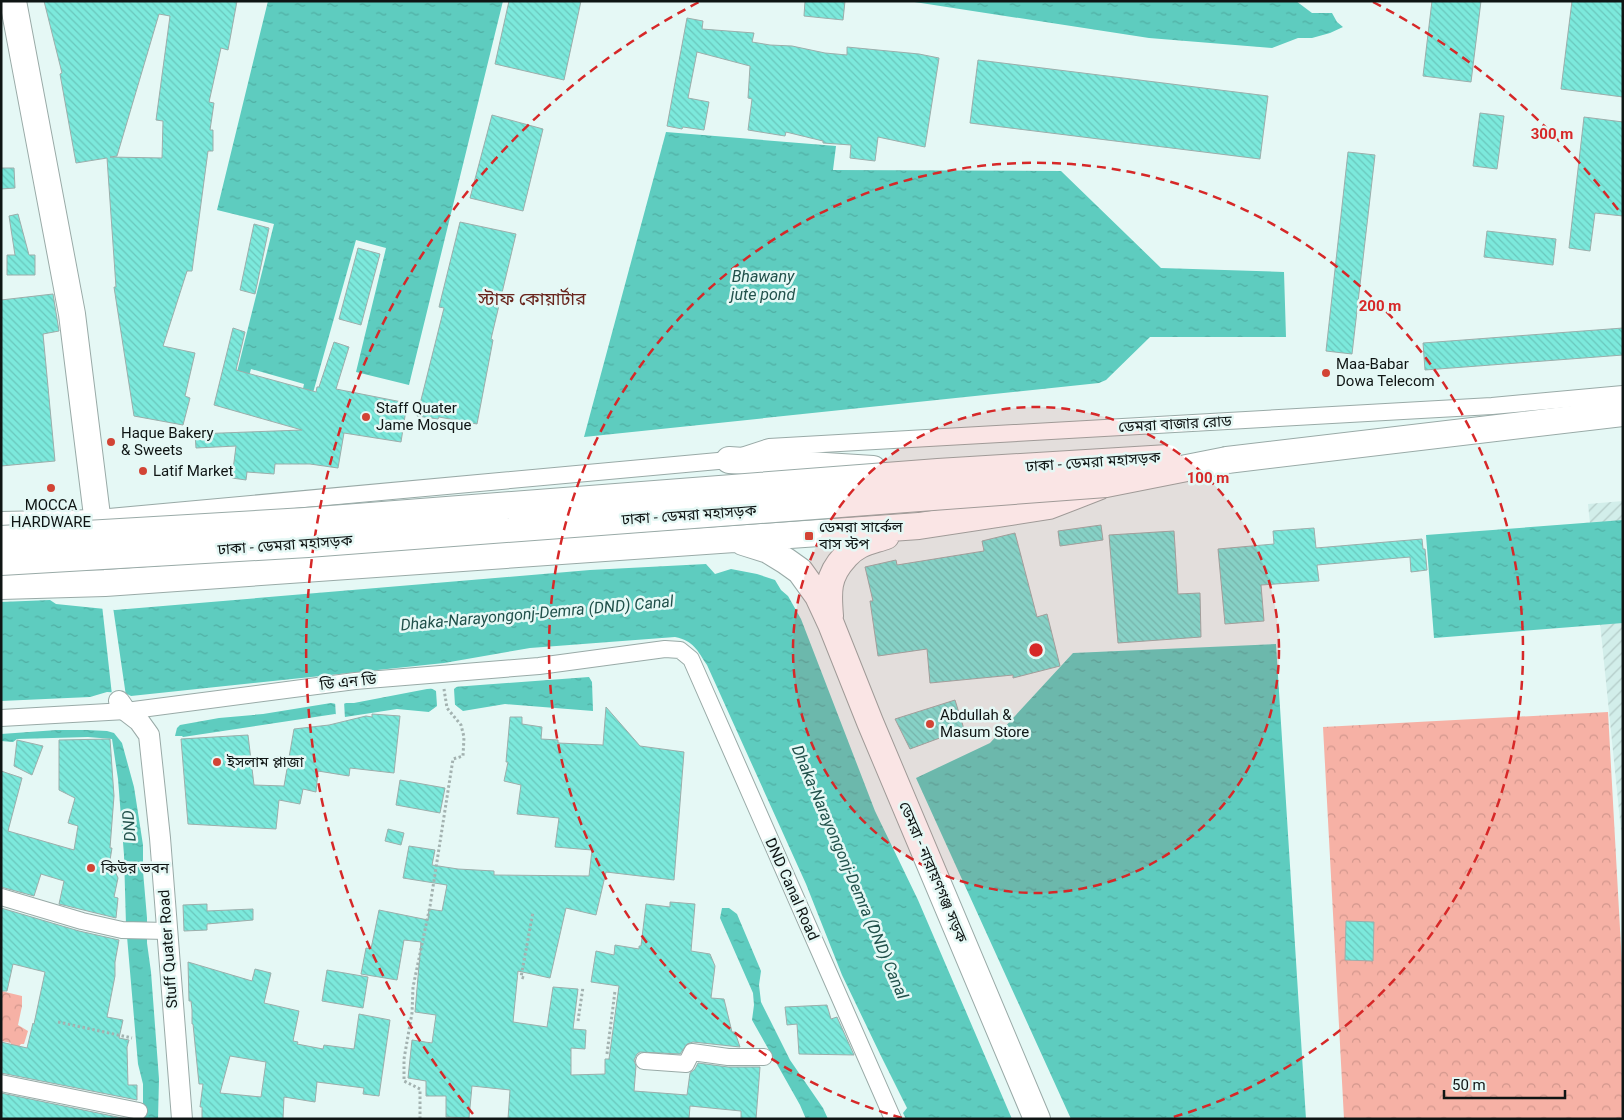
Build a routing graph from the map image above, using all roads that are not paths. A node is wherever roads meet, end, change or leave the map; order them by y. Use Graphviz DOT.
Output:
graph roads {
  1 [pos="13,1"];
  2 [pos="1623,394"];
  3 [pos="1623,413"];
  4 [pos="729,460"];
  5 [pos="1226,460"];
  6 [pos="938,472"];
  7 [pos="1106,484"];
  8 [pos="98,518"];
  9 [pos="1,520"];
  10 [pos="918,526"];
  11 [pos="1,539"];
  12 [pos="733,539"];
  13 [pos="1,562"];
  14 [pos="1,586"];
  15 [pos="106,590"];
  16 [pos="831,624"];
  17 [pos="691,659"];
  18 [pos="122,706"];
  19 [pos="1,718"];
  20 [pos="1,896"];
  21 [pos="157,931"];
  22 [pos="764,1057"];
  23 [pos="644,1061"];
  24 [pos="1,1083"];
  25 [pos="139,1110"];
  26 [pos="182,1119"];
  27 [pos="893,1119"];
  28 [pos="1037,1119"];
  1 -- 8 [label="main road"];
  2 -- 4 [label="street, ডেমরা বাজার রোড"];
  3 -- 5 [label="main road"];
  4 -- 6 [label="main road"];
  4 -- 8 [label="street, ডেমরা বাজার রোড"];
  5 -- 6 [label="main road, ঢাকা - ডেমরা মহাসড়ক, bridge"];
  5 -- 7 [label="main road, ঢাকা - ডেমরা মহাসড়ক, bridge"];
  6 -- 11 [label="main road, ঢাকা - ডেমরা মহাসড়ক, bridge"];
  7 -- 10 [label="main road"];
  7 -- 13 [label="main road, ঢাকা - ডেমরা মহাসড়ক, bridge"];
  8 -- 9 [label="street, ডেমরা বাজার রোড"];
  8 -- 15 [label="main road"];
  10 -- 12 [label="main road"];
  10 -- 16 [label="main road, ডেমরা - নারায়ণগঞ্জ সড়ক"];
  12 -- 15 [label="main road"];
  12 -- 16 [label="main road, ডেমরা - নারায়ণগঞ্জ সড়ক"];
  14 -- 15 [label="main road"];
  16 -- 28 [label="main road, ডেমরা - নারায়ণগঞ্জ সড়ক"];
  17 -- 18 [label="street, ডি এন ডি"];
  17 -- 27 [label="street, DND Canal Road"];
  18 -- 19 [label="street, ডি এন ডি"];
  18 -- 21 [label="street, Stuff Quater Road"];
  20 -- 21 [label="street"];
  21 -- 26 [label="street, Stuff Quater Road"];
  22 -- 23 [label="street"];
  24 -- 25 [label="street"];
}
